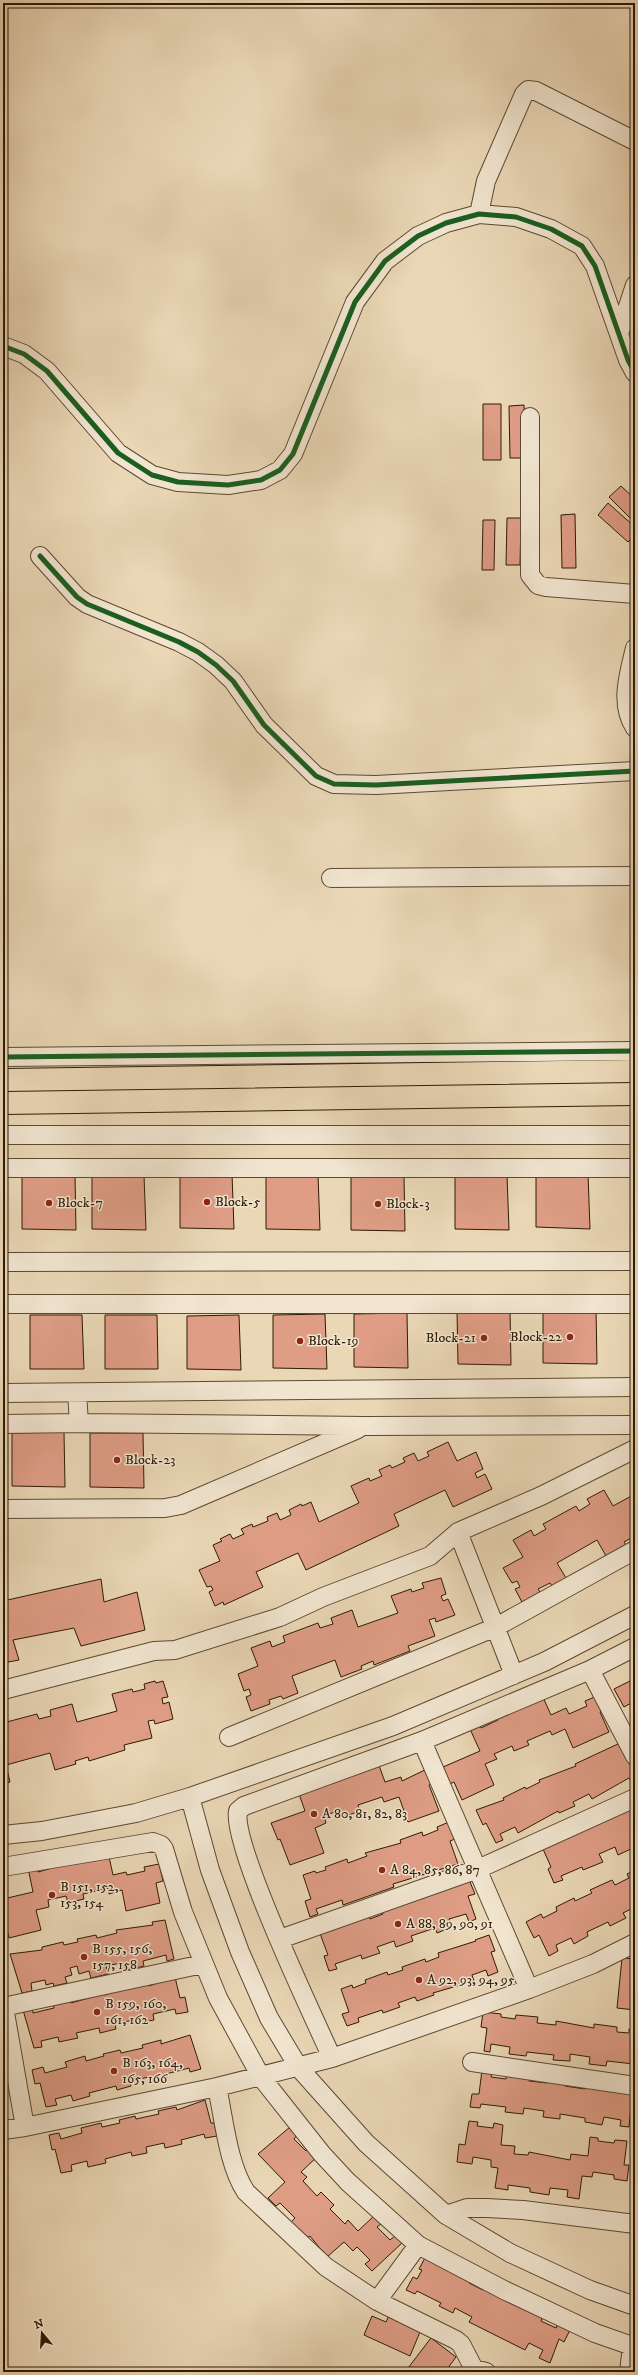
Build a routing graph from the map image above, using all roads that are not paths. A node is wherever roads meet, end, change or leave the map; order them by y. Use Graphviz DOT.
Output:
graph roads {
  1 [pos="635,140"];
  2 [pos="479,214"];
  3 [pos="635,284"];
  4 [pos="619,334"];
  5 [pos="3,346"];
  6 [pos="635,373"];
  7 [pos="530,417"];
  8 [pos="40,556"];
  9 [pos="635,594"];
  10 [pos="635,648"];
  11 [pos="635,728"];
  12 [pos="635,771"];
  13 [pos="635,876"];
  14 [pos="331,878"];
  15 [pos="635,1051"];
  16 [pos="3,1057"];
  17 [pos="635,1071"];
  18 [pos="3,1080"];
  19 [pos="635,1094"];
  20 [pos="3,1103"];
  21 [pos="3,1135"];
  22 [pos="635,1135"];
  23 [pos="3,1168"];
  24 [pos="635,1168"];
  25 [pos="635,1261"];
  26 [pos="3,1262"];
  27 [pos="3,1304"];
  28 [pos="635,1304"];
  29 [pos="635,1387"];
  30 [pos="3,1393"];
  31 [pos="77,1393"];
  32 [pos="3,1424"];
  33 [pos="79,1424"];
  34 [pos="635,1425"];
  35 [pos="365,1426"];
  36 [pos="635,1449"];
  37 [pos="3,1509"];
  38 [pos="458,1532"];
  39 [pos="635,1550"];
  40 [pos="635,1615"];
  41 [pos="496,1627"];
  42 [pos="635,1647"];
  43 [pos="590,1670"];
  44 [pos="514,1675"];
  45 [pos="3,1690"];
  46 [pos="229,1737"];
  47 [pos="422,1741"];
  48 [pos="635,1756"];
  49 [pos="190,1797"];
  50 [pos="635,1798"];
  51 [pos="3,1835"];
  52 [pos="3,1867"];
  53 [pos="478,1869"];
  54 [pos="280,1939"];
  55 [pos="635,1943"];
  56 [pos="203,1964"];
  57 [pos="529,1989"];
  58 [pos="4,2007"];
  59 [pos="332,2058"];
  60 [pos="472,2062"];
  61 [pos="299,2068"];
  62 [pos="262,2077"];
  63 [pos="635,2086"];
  64 [pos="217,2088"];
  65 [pos="25,2127"];
  66 [pos="3,2130"];
  67 [pos="446,2215"];
  68 [pos="635,2224"];
  69 [pos="418,2245"];
  70 [pos="377,2301"];
  71 [pos="634,2301"];
  72 [pos="634,2347"];
  73 [pos="486,2372"];
  74 [pos="629,2372"];
  1 -- 2 [label="street"];
  2 -- 4 [label="street"];
  2 -- 5 [label="street"];
  3 -- 4 [label="street"];
  4 -- 6 [label="street"];
  7 -- 9 [label="street"];
  8 -- 12 [label="street"];
  10 -- 11 [label="street"];
  13 -- 14 [label="street"];
  15 -- 16 [label="street"];
  17 -- 18 [label="main road"];
  19 -- 20 [label="main road"];
  21 -- 22 [label="street"];
  23 -- 24 [label="street"];
  25 -- 26 [label="street"];
  27 -- 28 [label="street"];
  29 -- 31 [label="street"];
  30 -- 31 [label="street"];
  31 -- 33 [label="street"];
  32 -- 33 [label="street"];
  33 -- 35 [label="street"];
  34 -- 35 [label="street"];
  35 -- 37 [label="street"];
  36 -- 38 [label="street"];
  38 -- 41 [label="street"];
  38 -- 45 [label="street"];
  39 -- 41 [label="street"];
  40 -- 44 [label="street"];
  41 -- 44 [label="street"];
  41 -- 46 [label="street"];
  42 -- 43 [label="street"];
  43 -- 47 [label="street"];
  43 -- 48 [label="street"];
  44 -- 49 [label="street"];
  47 -- 53 [label="street"];
  47 -- 54 [label="street"];
  49 -- 51 [label="street"];
  49 -- 61 [label="street"];
  50 -- 53 [label="street"];
  52 -- 56 [label="street"];
  53 -- 54 [label="street"];
  53 -- 57 [label="street"];
  54 -- 59 [label="street"];
  55 -- 57 [label="street"];
  56 -- 58 [label="street"];
  56 -- 62 [label="street"];
  57 -- 59 [label="street"];
  58 -- 65 [label="street"];
  59 -- 61 [label="street"];
  60 -- 63 [label="street"];
  61 -- 62 [label="street"];
  61 -- 67 [label="street"];
  62 -- 64 [label="street"];
  62 -- 69 [label="street"];
  64 -- 65 [label="street"];
  64 -- 70 [label="street"];
  65 -- 66 [label="street"];
  67 -- 68 [label="street"];
  67 -- 71 [label="street"];
  69 -- 70 [label="street"];
  69 -- 72 [label="street"];
  70 -- 73 [label="street"];
  72 -- 74 [label="street"];
}
